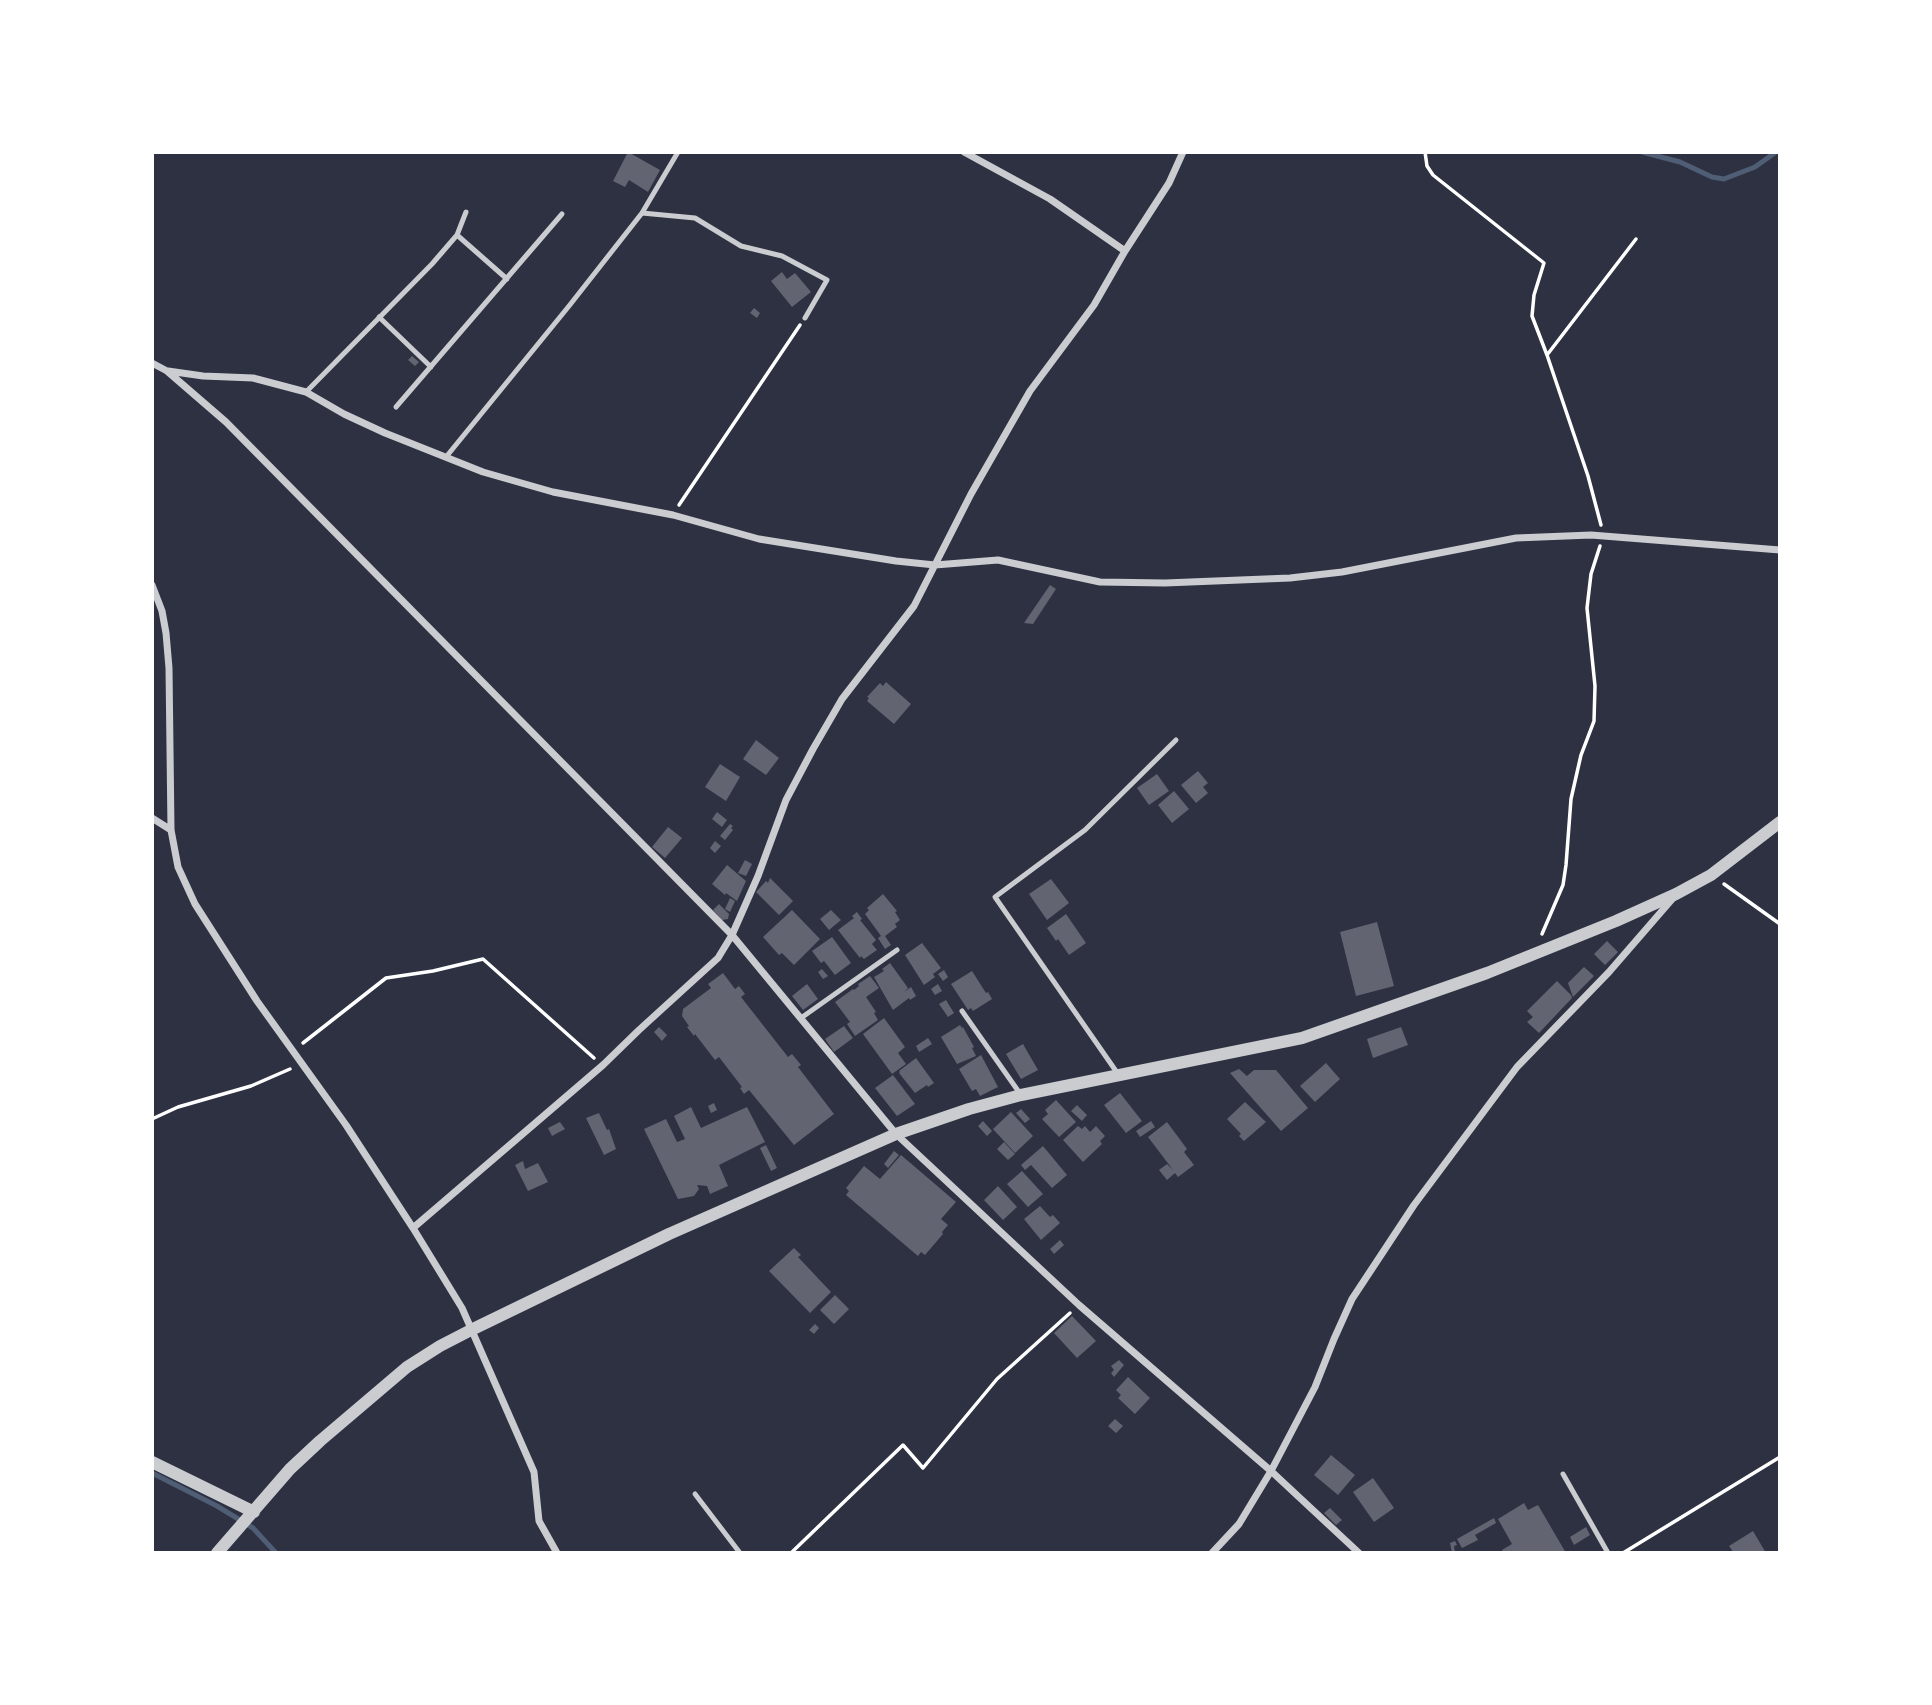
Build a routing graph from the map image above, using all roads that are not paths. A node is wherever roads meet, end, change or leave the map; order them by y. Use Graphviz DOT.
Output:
graph roads {
  1 [pos="678,152"];
  2 [pos="964,152"];
  3 [pos="1183,152"];
  4 [pos="466,212"];
  5 [pos="642,213"];
  6 [pos="562,214"];
  7 [pos="457,235"];
  8 [pos="1125,251"];
  9 [pos="507,279"];
  10 [pos="379,317"];
  11 [pos="805,318"];
  12 [pos="152,363"];
  13 [pos="431,367"];
  14 [pos="167,371"];
  15 [pos="306,392"];
  16 [pos="396,407"];
  17 [pos="446,457"];
  18 [pos="1780,550"];
  19 [pos="935,565"];
  20 [pos="152,584"];
  21 [pos="1175,740"];
  22 [pos="152,818"];
  23 [pos="1780,822"];
  24 [pos="172,830"];
  25 [pos="1676,894"];
  26 [pos="732,935"];
  27 [pos="897,950"];
  28 [pos="962,1010"];
  29 [pos="801,1018"];
  30 [pos="1118,1074"];
  31 [pos="1021,1095"];
  32 [pos="896,1134"];
  33 [pos="413,1228"];
  34 [pos="471,1330"];
  35 [pos="152,1462"];
  36 [pos="1271,1472"];
  37 [pos="1563,1474"];
  38 [pos="695,1494"];
  39 [pos="252,1514"];
  40 [pos="217,1553"];
  41 [pos="557,1553"];
  42 [pos="740,1553"];
  43 [pos="1212,1553"];
  44 [pos="1359,1553"];
  45 [pos="1608,1553"];
  1 -- 5 [label="lane"];
  2 -- 8 [label="street"];
  3 -- 8 [label="street"];
  4 -- 7 [label="lane"];
  5 -- 11 [label="lane"];
  5 -- 17 [label="lane"];
  6 -- 9 [label="lane"];
  7 -- 9 [label="lane"];
  7 -- 10 [label="lane"];
  8 -- 19 [label="street"];
  9 -- 13 [label="lane"];
  10 -- 13 [label="lane"];
  10 -- 15 [label="lane"];
  12 -- 14 [label="street"];
  13 -- 16 [label="lane"];
  14 -- 15 [label="street"];
  14 -- 26 [label="street"];
  15 -- 17 [label="street"];
  17 -- 19 [label="street"];
  18 -- 19 [label="street"];
  19 -- 26 [label="street"];
  20 -- 24 [label="street"];
  21 -- 30 [label="lane"];
  22 -- 24 [label="street"];
  23 -- 25 [label="street"];
  24 -- 33 [label="street"];
  25 -- 30 [label="street"];
  25 -- 36 [label="street"];
  26 -- 29 [label="street"];
  26 -- 33 [label="street"];
  27 -- 29 [label="lane"];
  28 -- 31 [label="lane"];
  29 -- 32 [label="street"];
  30 -- 31 [label="street"];
  31 -- 32 [label="street"];
  32 -- 34 [label="street"];
  32 -- 36 [label="street"];
  33 -- 34 [label="street"];
  34 -- 39 [label="street"];
  34 -- 41 [label="street"];
  35 -- 39 [label="street"];
  36 -- 43 [label="street"];
  36 -- 44 [label="street"];
  37 -- 45 [label="lane"];
  38 -- 42 [label="lane"];
  39 -- 40 [label="street"];
}
